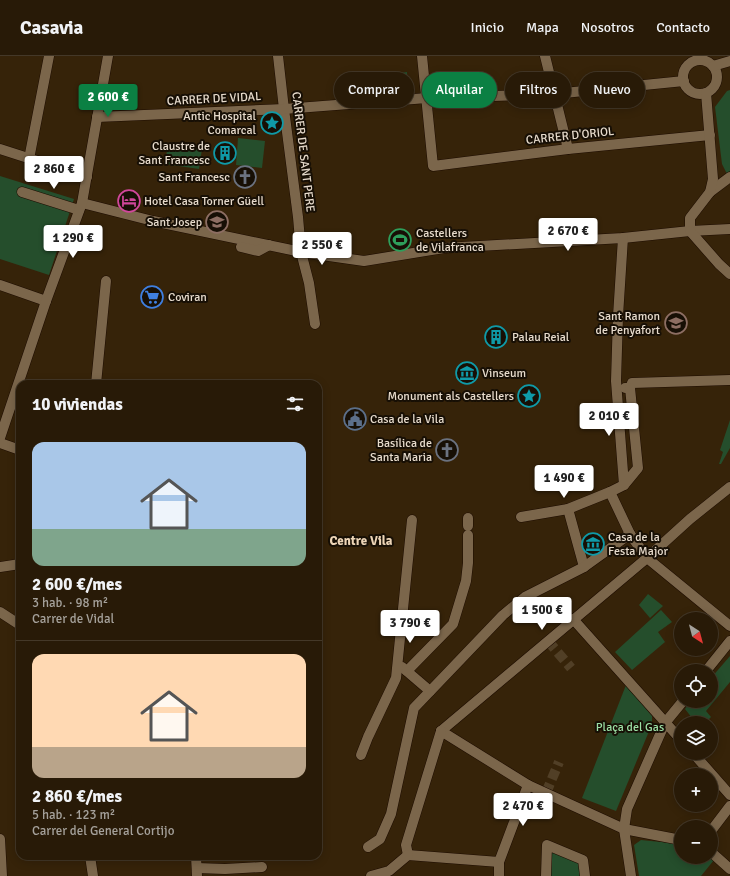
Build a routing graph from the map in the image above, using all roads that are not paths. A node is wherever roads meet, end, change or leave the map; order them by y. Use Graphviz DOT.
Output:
graph roads {
  1 [pos="49,56"];
  2 [pos="108,56"];
  3 [pos="278,56"];
  4 [pos="422,56"];
  5 [pos="545,56"];
  6 [pos="695,58"];
  7 [pos="730,61"];
  8 [pos="713,66"];
  9 [pos="424,72"];
  10 [pos="549,72"];
  11 [pos="684,81"];
  12 [pos="571,92"];
  13 [pos="706,93"];
  14 [pos="422,98"];
  15 [pos="428,108"];
  16 [pos="558,108"];
  17 [pos="284,109"];
  18 [pos="97,118"];
  19 [pos="710,135"];
  20 [pos="568,149"];
  21 [pos="0,150"];
  22 [pos="29,159"];
  23 [pos="87,177"];
  24 [pos="730,177"];
  25 [pos="22,192"];
  26 [pos="710,192"];
  27 [pos="81,206"];
  28 [pos="124,214"];
  29 [pos="146,226"];
  30 [pos="730,229"];
  31 [pos="690,231"];
  32 [pos="622,238"];
  33 [pos="269,245"];
  34 [pos="241,247"];
  35 [pos="301,252"];
  36 [pos="730,274"];
  37 [pos="106,281"];
  38 [pos="0,285"];
  39 [pos="46,301"];
  40 [pos="315,324"];
  41 [pos="19,380"];
  42 [pos="96,380"];
  43 [pos="730,380"];
  44 [pos="617,388"];
  45 [pos="630,388"];
  46 [pos="16,390"];
  47 [pos="0,438"];
  48 [pos="0,444"];
  49 [pos="16,449"];
  50 [pos="624,485"];
  51 [pos="730,487"];
  52 [pos="610,492"];
  53 [pos="568,510"];
  54 [pos="521,517"];
  55 [pos="412,520"];
  56 [pos="468,527"];
  57 [pos="630,534"];
  58 [pos="647,558"];
  59 [pos="16,565"];
  60 [pos="584,566"];
  61 [pos="0,567"];
  62 [pos="0,612"];
  63 [pos="573,619"];
  64 [pos="16,622"];
  65 [pos="730,626"];
  66 [pos="730,641"];
  67 [pos="397,662"];
  68 [pos="712,664"];
  69 [pos="407,671"];
  70 [pos="430,691"];
  71 [pos="677,708"];
  72 [pos="665,723"];
  73 [pos="441,731"];
  74 [pos="674,733"];
  75 [pos="361,756"];
  76 [pos="699,760"];
  77 [pos="528,785"];
  78 [pos="730,795"];
  79 [pos="730,806"];
  80 [pos="718,822"];
  81 [pos="624,828"];
  82 [pos="0,839"];
  83 [pos="674,839"];
  84 [pos="368,847"];
  85 [pos="408,854"];
  86 [pos="718,858"];
  87 [pos="91,860"];
  88 [pos="196,860"];
  89 [pos="499,862"];
  90 [pos="262,867"];
  91 [pos="730,869"];
  92 [pos="197,872"];
  93 [pos="2,876"];
  94 [pos="93,876"];
  95 [pos="371,876"];
  96 [pos="499,876"];
  97 [pos="546,876"];
  98 [pos="585,876"];
  99 [pos="631,876"];
  1 -- 22 [label="street"];
  2 -- 18 [label="street"];
  3 -- 17 [label="street, CARRER DE SANT PERE"];
  4 -- 9 [label="street"];
  5 -- 10 [label="street"];
  6 -- 8 [label="street"];
  6 -- 11 [label="street"];
  7 -- 8 [label="street"];
  8 -- 13 [label="street"];
  11 -- 12 [label="street, CARRER DE VIDAL"];
  11 -- 13 [label="street"];
  13 -- 19 [label="street"];
  14 -- 17 [label="street, CARRER DE VIDAL"];
  15 -- 20 [label="street, CARRER D'ORIOL"];
  16 -- 20 [label="street"];
  17 -- 18 [label="street, CARRER DE VIDAL"];
  17 -- 35 [label="street, CARRER DE SANT PERE"];
  18 -- 23 [label="street"];
  19 -- 20 [label="street, CARRER D'ORIOL"];
  19 -- 26 [label="street"];
  21 -- 22 [label="street"];
  22 -- 23 [label="street"];
  23 -- 27 [label="street"];
  24 -- 26 [label="street"];
  25 -- 27 [label="street"];
  26 -- 31 [label="street"];
  27 -- 28 [label="street"];
  27 -- 39 [label="street"];
  28 -- 29 [label="street"];
  28 -- 33 [label="street"];
  30 -- 31 [label="street"];
  31 -- 32 [label="street"];
  31 -- 36 [label="street"];
  32 -- 35 [label="street"];
  32 -- 44 [label="street"];
  33 -- 34 [label="street"];
  33 -- 35 [label="street"];
  35 -- 40 [label="street, CARRER DE SANT PERE"];
  37 -- 42 [label="street"];
  38 -- 39 [label="street"];
  39 -- 41 [label="street"];
  43 -- 45 [label="street"];
  44 -- 45 [label="street"];
  44 -- 50 [label="street"];
  45 -- 50 [label="street"];
  46 -- 47 [label="street"];
  48 -- 49 [label="street"];
  50 -- 52 [label="street"];
  51 -- 58 [label="street"];
  52 -- 53 [label="street"];
  52 -- 57 [label="street"];
  53 -- 54 [label="street"];
  53 -- 60 [label="street"];
  55 -- 67 [label="street"];
  56 -- 69 [label="street"];
  57 -- 58 [label="street"];
  57 -- 60 [label="street"];
  58 -- 63 [label="street"];
  58 -- 65 [label="street"];
  59 -- 61 [label="street"];
  60 -- 70 [label="street"];
  62 -- 64 [label="street"];
  63 -- 72 [label="street"];
  63 -- 73 [label="street"];
  66 -- 68 [label="street"];
  67 -- 69 [label="street"];
  67 -- 75 [label="street"];
  69 -- 70 [label="street"];
  70 -- 84 [label="street"];
  71 -- 72 [label="street"];
  72 -- 74 [label="street"];
  72 -- 81 [label="street"];
  73 -- 77 [label="street"];
  73 -- 85 [label="street"];
  76 -- 78 [label="street"];
  77 -- 81 [label="street"];
  77 -- 89 [label="street"];
  79 -- 80 [label="street"];
  81 -- 83 [label="street"];
  81 -- 99 [label="street"];
  82 -- 93 [label="street"];
  85 -- 89 [label="street"];
  85 -- 95 [label="street"];
  86 -- 91 [label="street"];
  87 -- 94 [label="street"];
  88 -- 92 [label="street"];
  89 -- 96 [label="street"];
  90 -- 92 [label="street"];
  97 -- 98 [label="street"];
}
